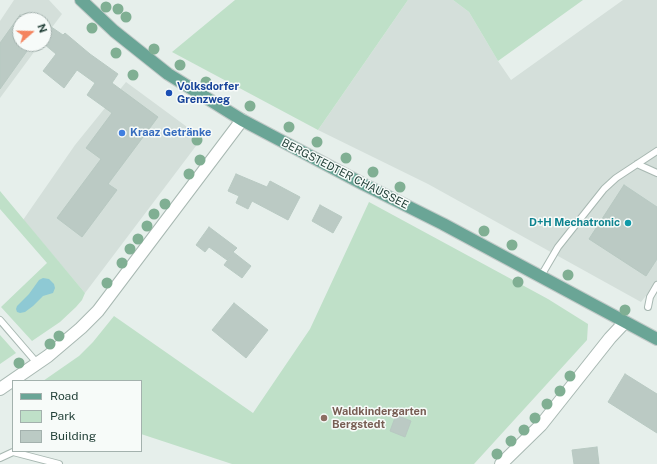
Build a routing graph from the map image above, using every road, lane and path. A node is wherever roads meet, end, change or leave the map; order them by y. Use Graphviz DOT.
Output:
graph roads {
  1 [pos="81,0"];
  2 [pos="242,120"];
  3 [pos="657,151"];
  4 [pos="636,164"];
  5 [pos="657,173"];
  6 [pos="541,276"];
  7 [pos="657,285"];
  8 [pos="648,307"];
  9 [pos="0,320"];
  10 [pos="625,322"];
  11 [pos="657,339"];
  12 [pos="37,363"];
  13 [pos="13,380"];
  14 [pos="12,381"];
  15 [pos="0,389"];
  16 [pos="0,458"];
  17 [pos="59,464"];
  18 [pos="501,464"];
  1 -- 2 [label="main road, BERGSTEDTER CHAUSSEE"];
  2 -- 6 [label="main road, BERGSTEDTER CHAUSSEE"];
  2 -- 12 [label="street"];
  3 -- 4 [label="lane"];
  4 -- 5 [label="lane"];
  4 -- 6 [label="lane"];
  6 -- 10 [label="main road, BERGSTEDTER CHAUSSEE"];
  7 -- 8 [label="lane"];
  9 -- 12 [label="lane"];
  10 -- 11 [label="main road, BERGSTEDTER CHAUSSEE"];
  10 -- 18 [label="street"];
  12 -- 13 [label="street"];
  14 -- 15 [label="street"];
  16 -- 17 [label="lane"];
}
